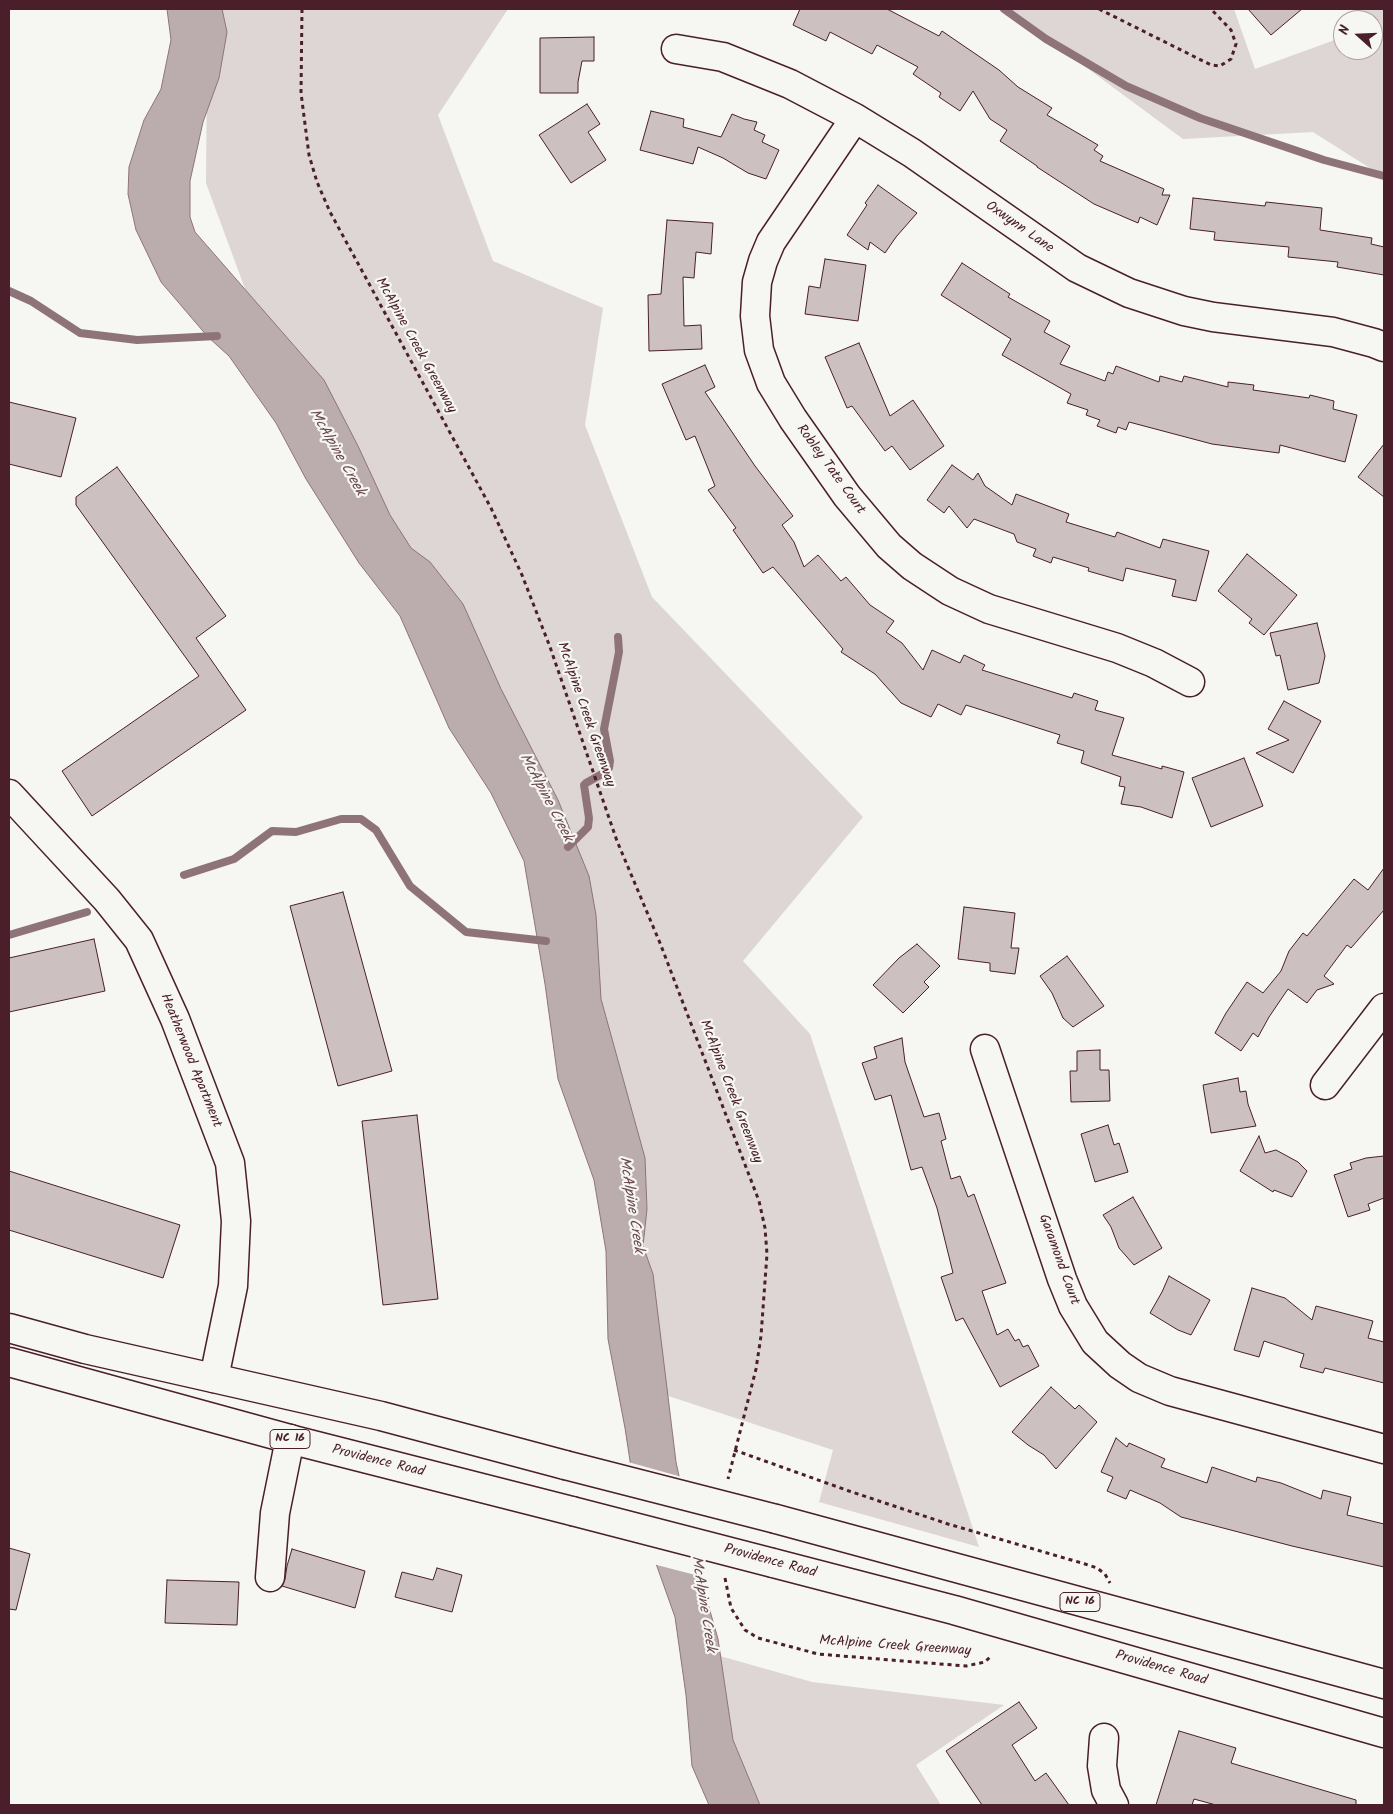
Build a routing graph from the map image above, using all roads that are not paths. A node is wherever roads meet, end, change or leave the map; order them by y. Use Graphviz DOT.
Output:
graph roads {
  1 [pos="676,49"];
  2 [pos="855,118"];
  3 [pos="1384,348"];
  4 [pos="1190,682"];
  5 [pos="9,794"];
  6 [pos="1384,1008"];
  7 [pos="985,1049"];
  8 [pos="1325,1086"];
  9 [pos="9,1328"];
  10 [pos="9,1362"];
  11 [pos="214,1378"];
  12 [pos="290,1439"];
  13 [pos="1384,1449"];
  14 [pos="270,1577"];
  15 [pos="1384,1684"];
  16 [pos="1384,1733"];
  17 [pos="1104,1738"];
  18 [pos="1114,1805"];
  1 -- 2 [label="street, Oxwynn Lane"];
  2 -- 3 [label="street, Oxwynn Lane"];
  2 -- 4 [label="street, Robley Tate Court"];
  5 -- 11 [label="street, Heatherwood Apartment"];
  6 -- 8 [label="street"];
  7 -- 13 [label="street, Garamond Court"];
  9 -- 11 [label="street, NC 16"];
  10 -- 12 [label="street, Providence Road / NC 16"];
  11 -- 15 [label="street, NC 16, bridge"];
  12 -- 14 [label="street"];
  12 -- 16 [label="street, Providence Road / NC 16, bridge"];
  17 -- 18 [label="street"];
}
